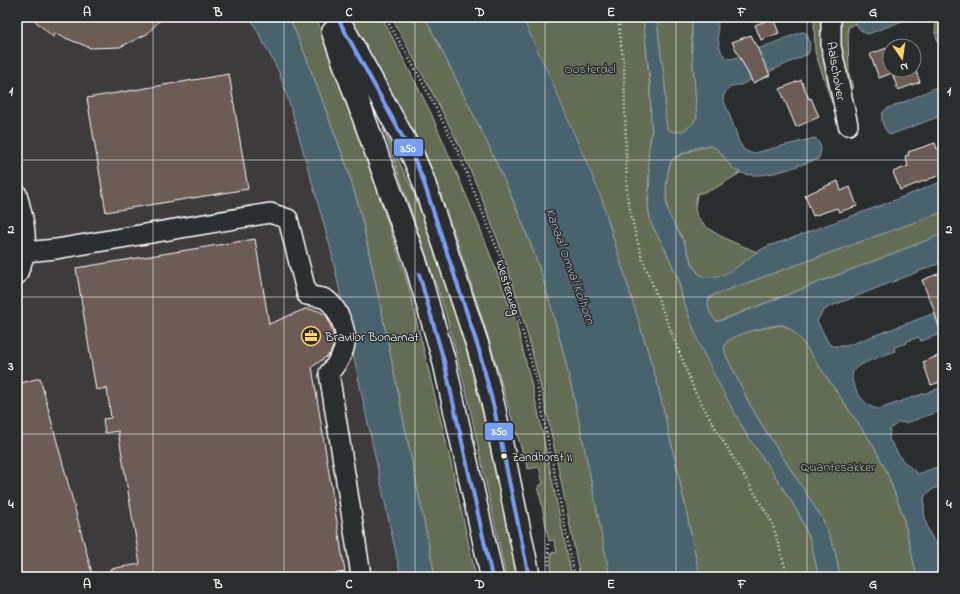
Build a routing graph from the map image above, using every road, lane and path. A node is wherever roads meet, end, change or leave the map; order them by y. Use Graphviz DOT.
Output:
graph roads {
  1 [pos="327,17"];
  2 [pos="337,17"];
  3 [pos="386,17"];
  4 [pos="618,17"];
  5 [pos="831,17"];
  6 [pos="848,125"];
  7 [pos="17,194"];
  8 [pos="25,252"];
  9 [pos="17,275"];
  10 [pos="548,544"];
  11 [pos="539,574"];
  12 [pos="361,575"];
  13 [pos="492,577"];
  14 [pos="575,577"];
  15 [pos="788,577"];
  1 -- 13 [label="main road"];
  2 -- 11 [label="main road"];
  3 -- 14 [label="path, Westerweg"];
  4 -- 15 [label="path"];
  5 -- 6 [label="street, Aalscholver"];
  7 -- 8 [label="street"];
  8 -- 9 [label="street"];
  8 -- 12 [label="street"];
  10 -- 11 [label="path"];
}
